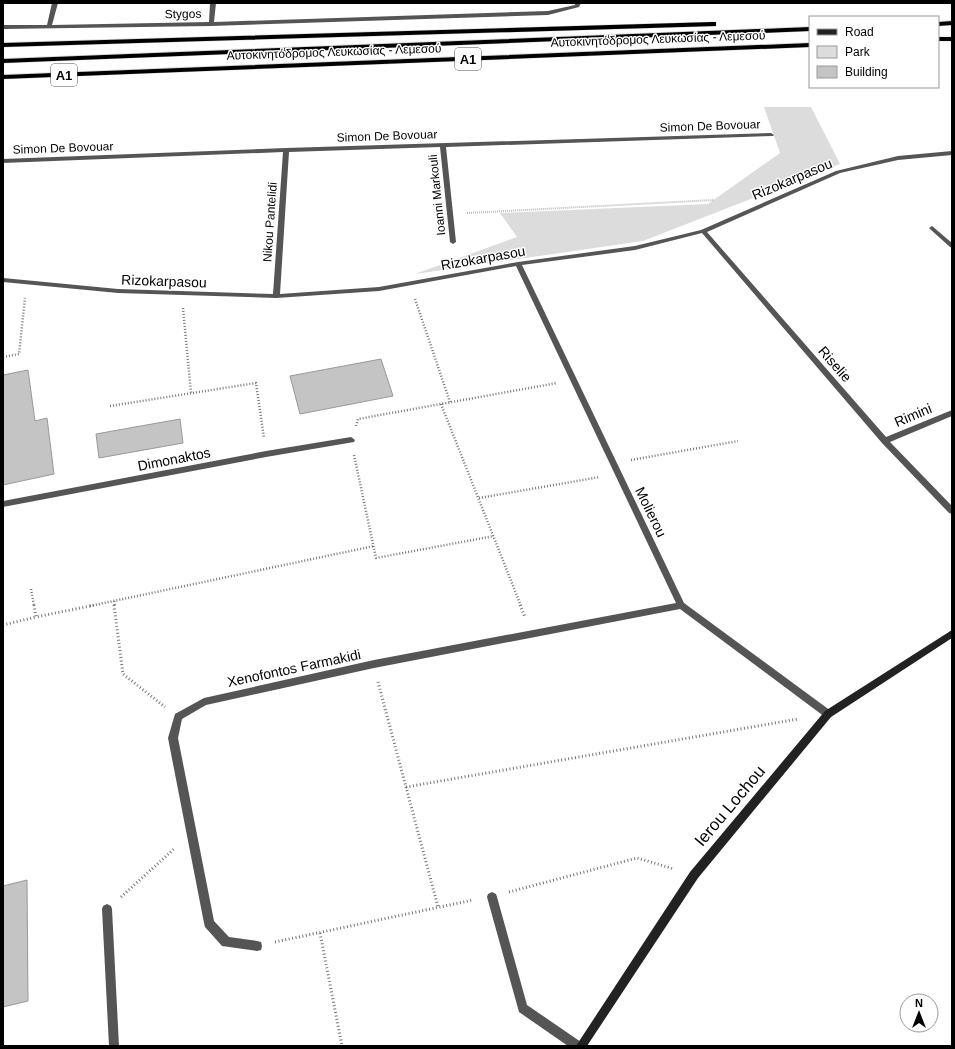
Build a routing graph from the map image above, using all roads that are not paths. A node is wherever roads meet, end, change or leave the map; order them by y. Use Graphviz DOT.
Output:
graph roads {
  1 [pos="55,3"];
  2 [pos="213,3"];
  3 [pos="578,4"];
  4 [pos="939,18"];
  5 [pos="952,18"];
  6 [pos="809,22"];
  7 [pos="952,23"];
  8 [pos="211,24"];
  9 [pos="939,24"];
  10 [pos="49,26"];
  11 [pos="3,27"];
  12 [pos="809,29"];
  13 [pos="939,39"];
  14 [pos="952,39"];
  15 [pos="3,45"];
  16 [pos="809,45"];
  17 [pos="346,48"];
  18 [pos="3,49"];
  19 [pos="3,60"];
  20 [pos="126,73"];
  21 [pos="3,77"];
  22 [pos="3,85"];
  23 [pos="771,135"];
  24 [pos="443,145"];
  25 [pos="286,150"];
  26 [pos="952,153"];
  27 [pos="3,161"];
  28 [pos="932,228"];
  29 [pos="703,231"];
  30 [pos="453,242"];
  31 [pos="952,246"];
  32 [pos="518,264"];
  33 [pos="3,280"];
  34 [pos="276,296"];
  35 [pos="952,413"];
  36 [pos="351,440"];
  37 [pos="885,441"];
  38 [pos="3,504"];
  39 [pos="952,511"];
  40 [pos="681,605"];
  41 [pos="952,634"];
  42 [pos="828,714"];
  43 [pos="492,897"];
  44 [pos="107,910"];
  45 [pos="257,946"];
  46 [pos="114,1046"];
  47 [pos="576,1046"];
  48 [pos="581,1046"];
  1 -- 10 [label="street"];
  2 -- 8 [label="street"];
  3 -- 8 [label="street, Stygos"];
  4 -- 5 [label="highway"];
  6 -- 15 [label="highway"];
  7 -- 9 [label="highway"];
  8 -- 10 [label="street, Stygos"];
  10 -- 11 [label="street, Stygos"];
  12 -- 17 [label="highway, Αυτοκινητόδρομος Λευκωσίας - Λεμεσού / A1"];
  13 -- 14 [label="highway"];
  16 -- 20 [label="highway, Αυτοκινητόδρομος Λευκωσίας - Λεμεσού / A1"];
  17 -- 18 [label="highway"];
  17 -- 19 [label="highway, Αυτοκινητόδρομος Λευκωσίας - Λεμεσού / A1"];
  20 -- 21 [label="highway, Αυτοκινητόδρομος Λευκωσίας - Λεμεσού / A1"];
  20 -- 22 [label="highway"];
  23 -- 24 [label="street, Simon De Bovouar"];
  24 -- 25 [label="street, Simon De Bovouar"];
  24 -- 30 [label="street, Ioanni Markouli"];
  25 -- 27 [label="street, Simon De Bovouar"];
  25 -- 34 [label="street, Nikou Pantelidi"];
  26 -- 29 [label="street, Rizokarpasou"];
  28 -- 31 [label="street"];
  29 -- 32 [label="street, Rizokarpasou"];
  29 -- 37 [label="street, Riselie"];
  32 -- 34 [label="street, Rizokarpasou"];
  32 -- 40 [label="street, Molierou"];
  33 -- 34 [label="street, Rizokarpasou"];
  35 -- 37 [label="street, Rimini"];
  36 -- 38 [label="street, Dimonaktos"];
  37 -- 39 [label="street, Riselie"];
  40 -- 42 [label="street, Molierou"];
  40 -- 45 [label="street, Xenofontos Farmakidi"];
  41 -- 42 [label="street, Ierou Lochou"];
  42 -- 48 [label="street, Ierou Lochou"];
  43 -- 47 [label="street"];
  44 -- 46 [label="street"];
}
